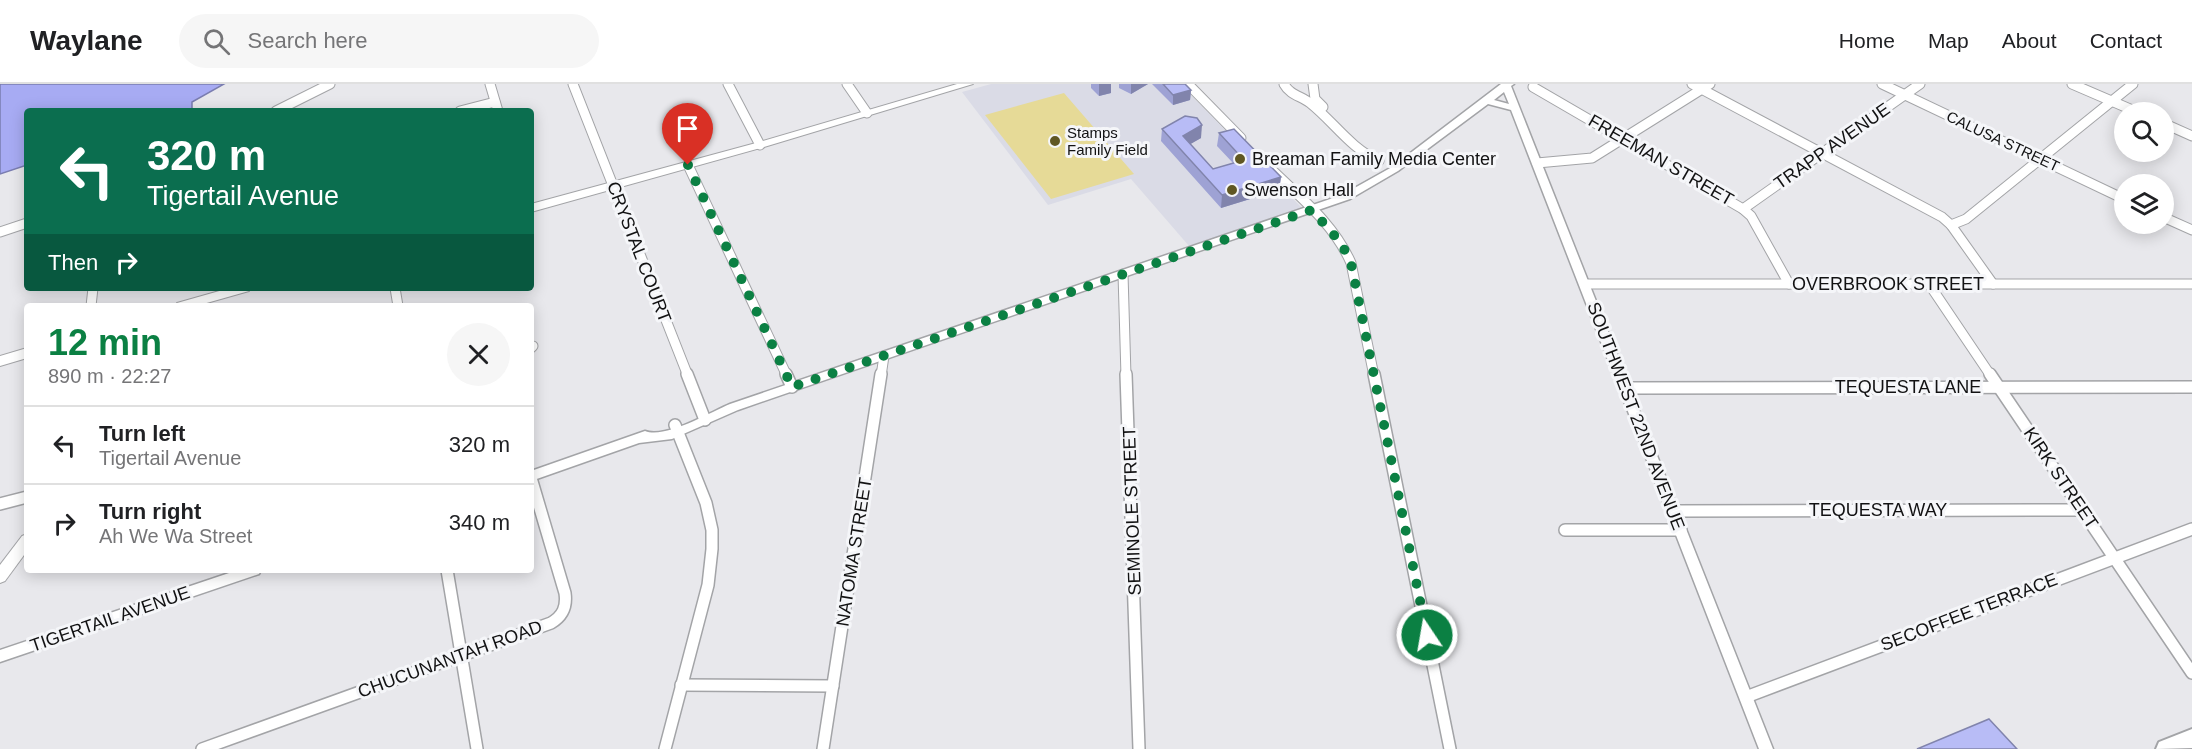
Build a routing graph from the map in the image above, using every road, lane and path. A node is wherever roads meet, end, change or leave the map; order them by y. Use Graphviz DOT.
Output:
graph roads {
  1 [pos="315,84"];
  2 [pos="330,84"];
  3 [pos="490,84"];
  4 [pos="573,84"];
  5 [pos="728,84"];
  6 [pos="847,84"];
  7 [pos="968,84"];
  8 [pos="1188,84"];
  9 [pos="1284,84"];
  10 [pos="1313,84"];
  11 [pos="1692,84"];
  12 [pos="1710,84"];
  13 [pos="1882,84"];
  14 [pos="1920,84"];
  15 [pos="2072,84"];
  16 [pos="2133,84"];
  17 [pos="1507,85"];
  18 [pos="1533,87"];
  19 [pos="1702,89"];
  20 [pos="1905,95"];
  21 [pos="1486,101"];
  22 [pos="2112,101"];
  23 [pos="497,107"];
  24 [pos="272,108"];
  25 [pos="282,108"];
  26 [pos="1515,108"];
  27 [pos="867,113"];
  28 [pos="2174,128"];
  29 [pos="2192,136"];
  30 [pos="1622,138"];
  31 [pos="1247,144"];
  32 [pos="760,145"];
  33 [pos="1822,153"];
  34 [pos="2040,159"];
  35 [pos="1263,161"];
  36 [pos="1379,161"];
  37 [pos="1537,163"];
  38 [pos="688,165"];
  39 [pos="1391,171"];
  40 [pos="613,186"];
  41 [pos="2114,194"];
  42 [pos="534,207"];
  43 [pos="1743,208"];
  44 [pos="1312,210"];
  45 [pos="2174,221"];
  46 [pos="24,224"];
  47 [pos="1951,225"];
  48 [pos="2191,228"];
  49 [pos="0,232"];
  50 [pos="1123,274"];
  51 [pos="1585,284"];
  52 [pos="1789,284"];
  53 [pos="1929,284"];
  54 [pos="1993,284"];
  55 [pos="2192,284"];
  56 [pos="235,291"];
  57 [pos="195,303"];
  58 [pos="24,353"];
  59 [pos="884,356"];
  60 [pos="0,361"];
  61 [pos="792,387"];
  62 [pos="1999,387"];
  63 [pos="2192,387"];
  64 [pos="1625,388"];
  65 [pos="704,416"];
  66 [pos="676,428"];
  67 [pos="534,476"];
  68 [pos="534,487"];
  69 [pos="24,498"];
  70 [pos="0,504"];
  71 [pos="2082,510"];
  72 [pos="1673,511"];
  73 [pos="1566,530"];
  74 [pos="1681,530"];
  75 [pos="2192,530"];
  76 [pos="24,544"];
  77 [pos="2115,558"];
  78 [pos="245,573"];
  79 [pos="448,573"];
  80 [pos="0,577"];
  81 [pos="462,654"];
  82 [pos="0,656"];
  83 [pos="2192,673"];
  84 [pos="681,685"];
  85 [pos="833,686"];
  86 [pos="1746,697"];
  87 [pos="2192,738"];
  88 [pos="202,749"];
  89 [pos="477,749"];
  90 [pos="664,749"];
  91 [pos="824,749"];
  92 [pos="1139,749"];
  93 [pos="1450,749"];
  94 [pos="1766,749"];
  95 [pos="2166,749"];
  1 -- 24 [label="street"];
  2 -- 25 [label="street"];
  3 -- 23 [label="street"];
  4 -- 40 [label="street, CRYSTAL COURT"];
  5 -- 32 [label="street"];
  6 -- 27 [label="street"];
  7 -- 27 [label="main road"];
  8 -- 31 [label="street"];
  9 -- 36 [label="street"];
  10 -- 36 [label="street"];
  11 -- 19 [label="street"];
  12 -- 19 [label="street"];
  13 -- 20 [label="street, CALUSA STREET"];
  14 -- 20 [label="street, TRAPP AVENUE"];
  15 -- 22 [label="street"];
  16 -- 22 [label="street"];
  17 -- 21 [label="street"];
  17 -- 26 [label="street, SOUTHWEST 22ND AVENUE"];
  18 -- 30 [label="street, FREEMAN STREET"];
  19 -- 30 [label="street"];
  19 -- 33 [label="street"];
  20 -- 33 [label="street, TRAPP AVENUE"];
  20 -- 34 [label="street, CALUSA STREET"];
  21 -- 26 [label="street"];
  21 -- 39 [label="street"];
  22 -- 34 [label="street"];
  26 -- 37 [label="street, SOUTHWEST 22ND AVENUE"];
  27 -- 32 [label="main road"];
  28 -- 29 [label="street"];
  30 -- 37 [label="street"];
  30 -- 43 [label="street, FREEMAN STREET"];
  32 -- 38 [label="main road"];
  33 -- 43 [label="street, TRAPP AVENUE"];
  33 -- 47 [label="street"];
  34 -- 41 [label="street, CALUSA STREET"];
  34 -- 47 [label="street"];
  35 -- 44 [label="street"];
  36 -- 39 [label="street"];
  37 -- 51 [label="street, SOUTHWEST 22ND AVENUE"];
  38 -- 40 [label="main road"];
  38 -- 61 [label="street"];
  39 -- 44 [label="street"];
  40 -- 42 [label="main road"];
  40 -- 65 [label="street, CRYSTAL COURT"];
  43 -- 52 [label="street, FREEMAN STREET"];
  44 -- 50 [label="street"];
  44 -- 93 [label="street"];
  45 -- 48 [label="street"];
  46 -- 49 [label="street"];
  47 -- 54 [label="street"];
  50 -- 59 [label="street"];
  50 -- 92 [label="street, SEMINOLE STREET"];
  51 -- 52 [label="street, OVERBROOK STREET"];
  51 -- 64 [label="street, SOUTHWEST 22ND AVENUE"];
  52 -- 53 [label="street, OVERBROOK STREET"];
  53 -- 54 [label="street, OVERBROOK STREET"];
  53 -- 62 [label="street, KIRK STREET"];
  54 -- 55 [label="street, OVERBROOK STREET"];
  56 -- 57 [label="main road"];
  58 -- 60 [label="main road"];
  59 -- 61 [label="street"];
  59 -- 85 [label="street, NATOMA STREET"];
  61 -- 65 [label="street"];
  62 -- 63 [label="street, TEQUESTA LANE"];
  62 -- 64 [label="street, TEQUESTA LANE"];
  62 -- 71 [label="street, KIRK STREET"];
  64 -- 72 [label="street, SOUTHWEST 22ND AVENUE"];
  65 -- 66 [label="street"];
  66 -- 67 [label="street"];
  66 -- 84 [label="street"];
  68 -- 81 [label="street, CHUCUNANTAH ROAD"];
  69 -- 70 [label="street"];
  71 -- 72 [label="street, TEQUESTA WAY"];
  71 -- 77 [label="street, KIRK STREET"];
  72 -- 74 [label="street, SOUTHWEST 22ND AVENUE"];
  73 -- 74 [label="street"];
  74 -- 86 [label="street, SOUTHWEST 22ND AVENUE"];
  75 -- 77 [label="street, SECOFFEE TERRACE"];
  76 -- 80 [label="main road"];
  77 -- 83 [label="street, KIRK STREET"];
  77 -- 86 [label="street, SECOFFEE TERRACE"];
  78 -- 82 [label="street, TIGERTAIL AVENUE"];
  79 -- 81 [label="street"];
  81 -- 88 [label="street, CHUCUNANTAH ROAD"];
  81 -- 89 [label="street"];
  84 -- 85 [label="street"];
  84 -- 90 [label="street"];
  85 -- 91 [label="street, NATOMA STREET"];
  86 -- 94 [label="street, SOUTHWEST 22ND AVENUE"];
  87 -- 95 [label="highway"];
}
